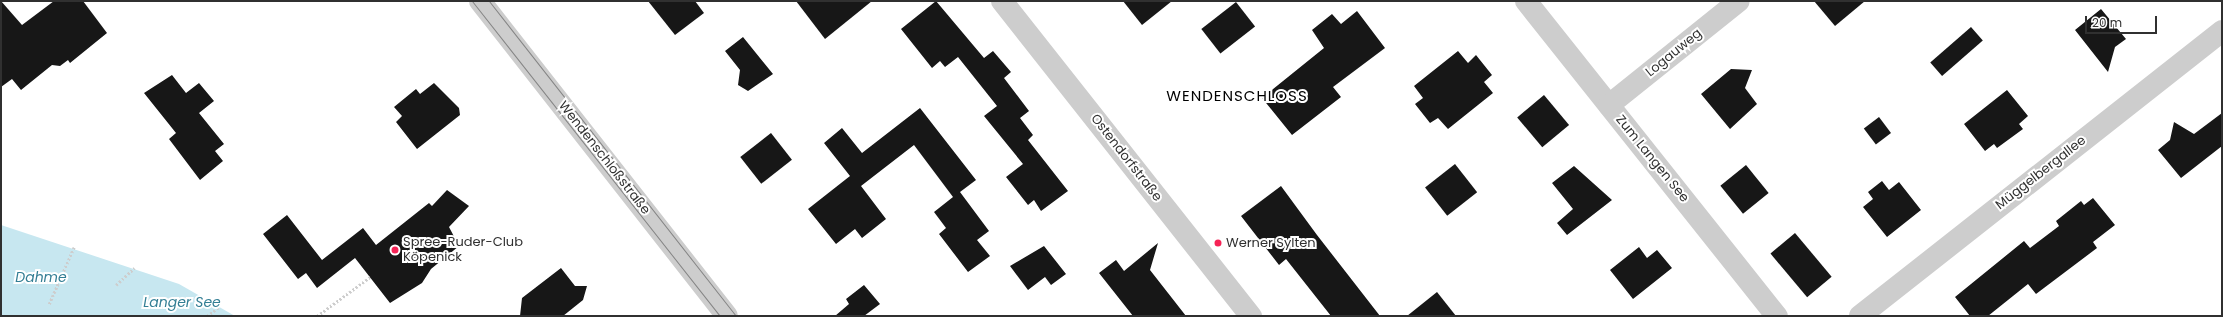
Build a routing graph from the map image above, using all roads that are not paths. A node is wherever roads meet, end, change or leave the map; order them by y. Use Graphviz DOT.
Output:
graph roads {
  1 [pos="480,1"];
  2 [pos="1002,1"];
  3 [pos="1526,1"];
  4 [pos="1739,1"];
  5 [pos="2222,31"];
  6 [pos="1609,105"];
  7 [pos="727,316"];
  8 [pos="1251,316"];
  9 [pos="1777,316"];
  10 [pos="1860,316"];
  1 -- 7 [label="street, Wendenschloßstraße"];
  2 -- 8 [label="street, Ostendorfstraße"];
  3 -- 6 [label="street, Zum Langen See"];
  4 -- 6 [label="street, Logauweg"];
  5 -- 10 [label="street, Müggelbergallee"];
  6 -- 9 [label="street, Zum Langen See"];
}
